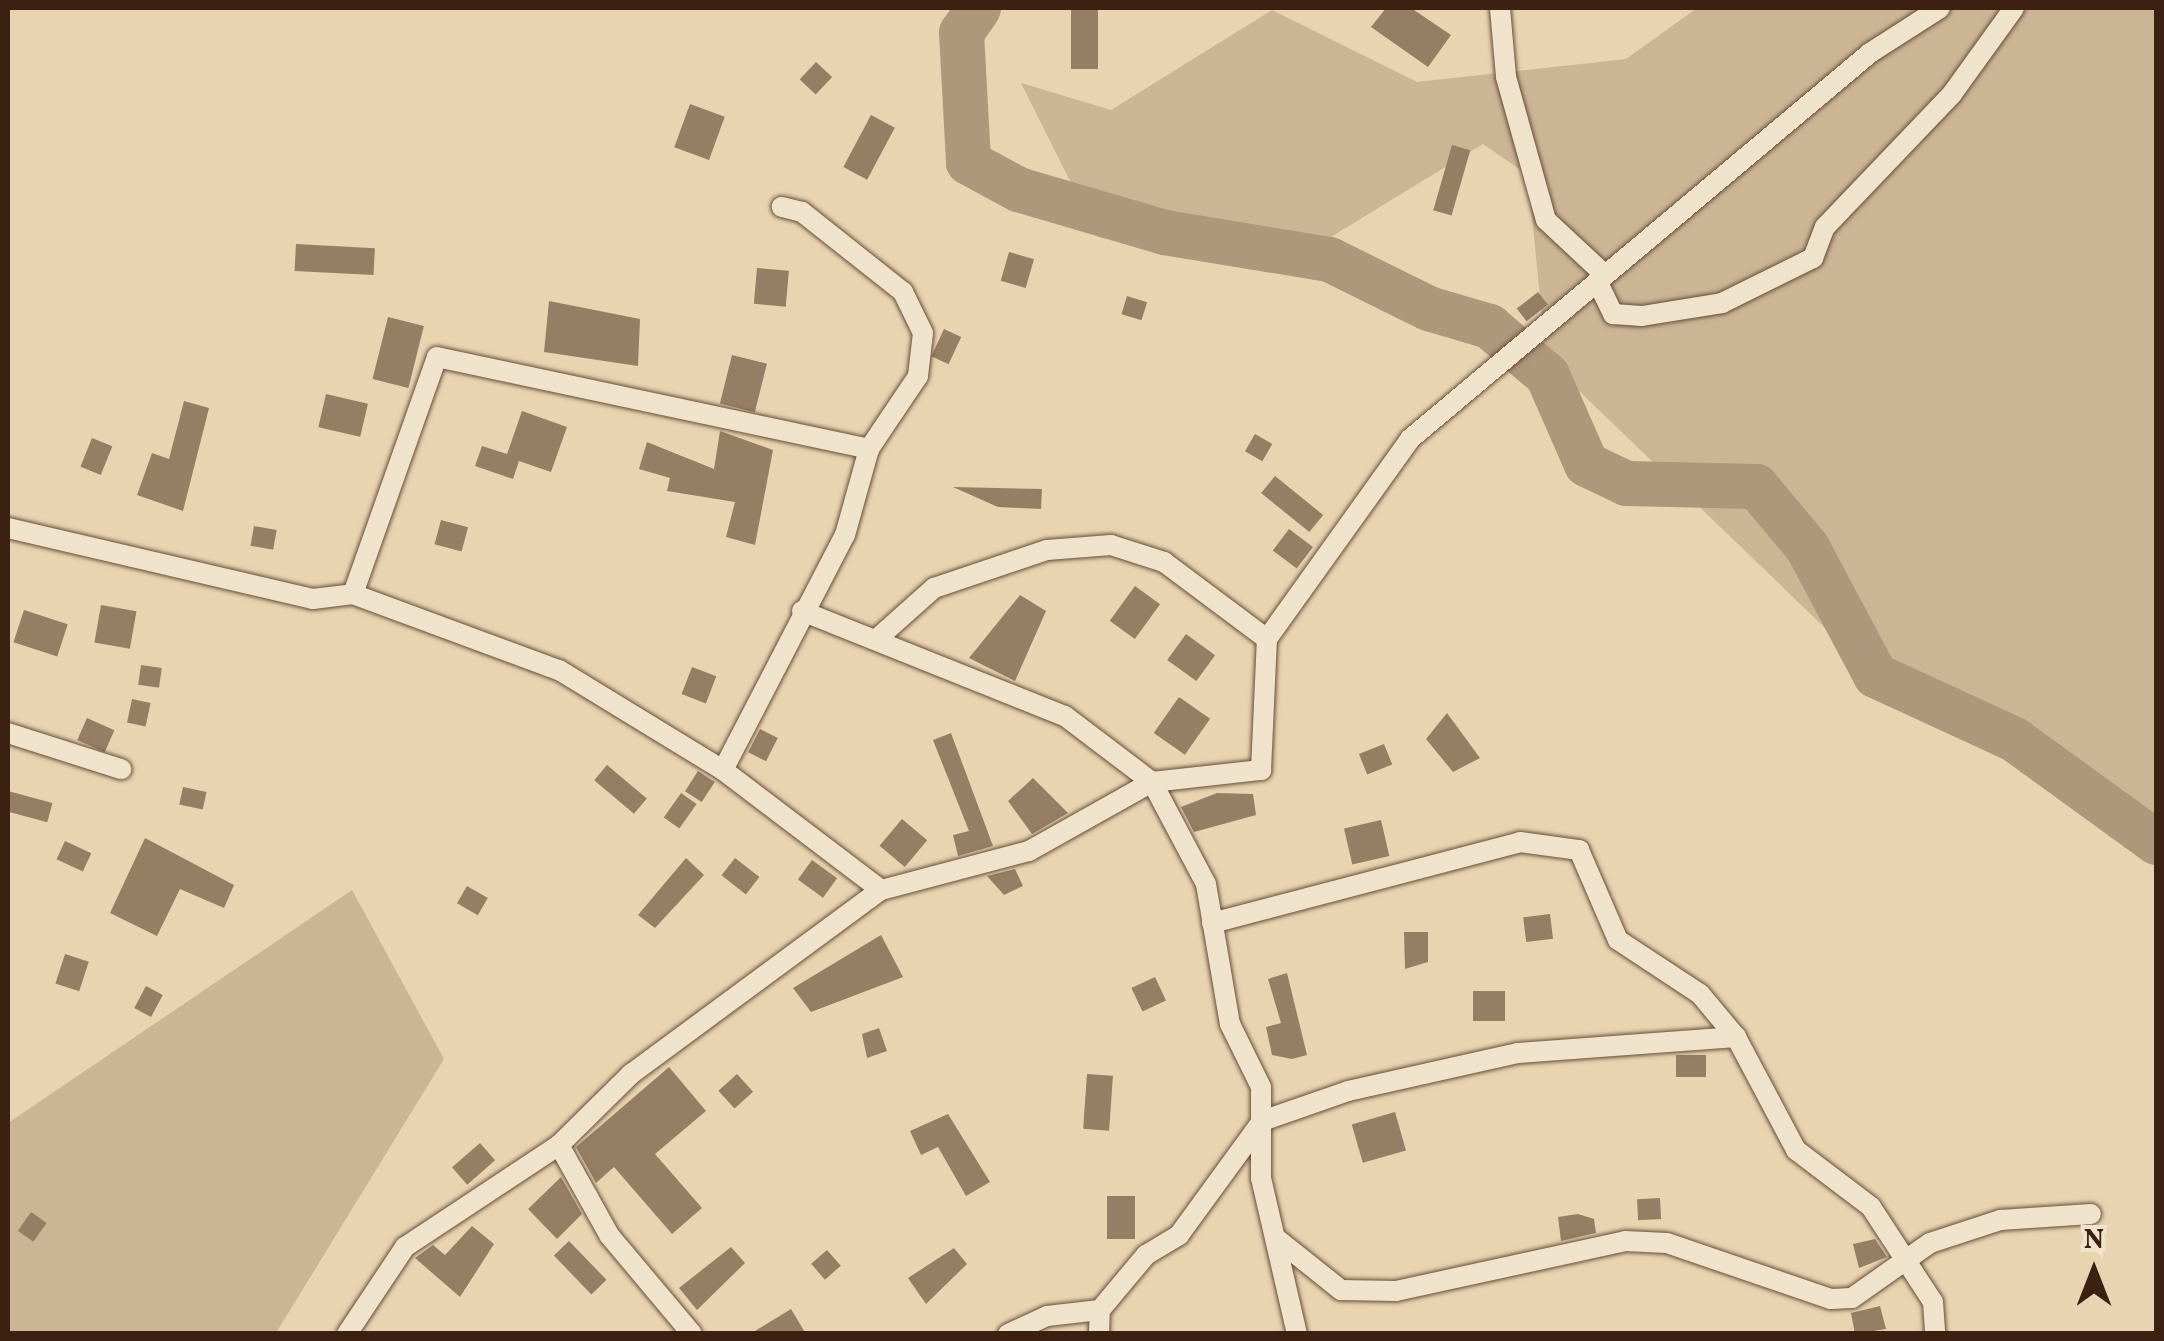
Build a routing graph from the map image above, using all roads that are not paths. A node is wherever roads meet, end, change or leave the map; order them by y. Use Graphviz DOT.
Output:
graph roads {
  1 [pos="1500,8"];
  2 [pos="1940,8"];
  3 [pos="2014,8"];
  4 [pos="782,207"];
  5 [pos="1600,277"];
  6 [pos="868,449"];
  7 [pos="8,528"];
  8 [pos="353,594"];
  9 [pos="802,611"];
  10 [pos="878,637"];
  11 [pos="1266,639"];
  12 [pos="8,737"];
  13 [pos="121,768"];
  14 [pos="723,770"];
  15 [pos="1152,782"];
  16 [pos="881,890"];
  17 [pos="1212,923"];
  18 [pos="1736,1037"];
  19 [pos="1262,1121"];
  20 [pos="560,1144"];
  21 [pos="2091,1214"];
  22 [pos="1278,1238"];
  23 [pos="1907,1261"];
  24 [pos="1100,1310"];
  25 [pos="347,1334"];
  26 [pos="692,1334"];
  27 [pos="1008,1334"];
  28 [pos="1099,1334"];
  29 [pos="1297,1334"];
  30 [pos="1935,1334"];
  1 -- 5 [label="street"];
  2 -- 5 [label="street"];
  3 -- 5 [label="street"];
  4 -- 6 [label="street"];
  5 -- 11 [label="street"];
  6 -- 8 [label="street"];
  6 -- 9 [label="street"];
  7 -- 8 [label="street"];
  8 -- 14 [label="street"];
  9 -- 10 [label="street"];
  9 -- 14 [label="street"];
  10 -- 11 [label="street"];
  10 -- 15 [label="street"];
  11 -- 15 [label="street"];
  12 -- 13 [label="street"];
  14 -- 16 [label="street"];
  15 -- 16 [label="street"];
  15 -- 17 [label="street"];
  16 -- 20 [label="street"];
  17 -- 18 [label="street"];
  17 -- 19 [label="street"];
  18 -- 19 [label="street"];
  18 -- 23 [label="street"];
  19 -- 22 [label="street"];
  19 -- 24 [label="street"];
  20 -- 25 [label="street"];
  20 -- 26 [label="street"];
  21 -- 23 [label="street"];
  22 -- 23 [label="street"];
  22 -- 29 [label="street"];
  23 -- 30 [label="street"];
  24 -- 27 [label="street"];
  24 -- 28 [label="street"];
}
